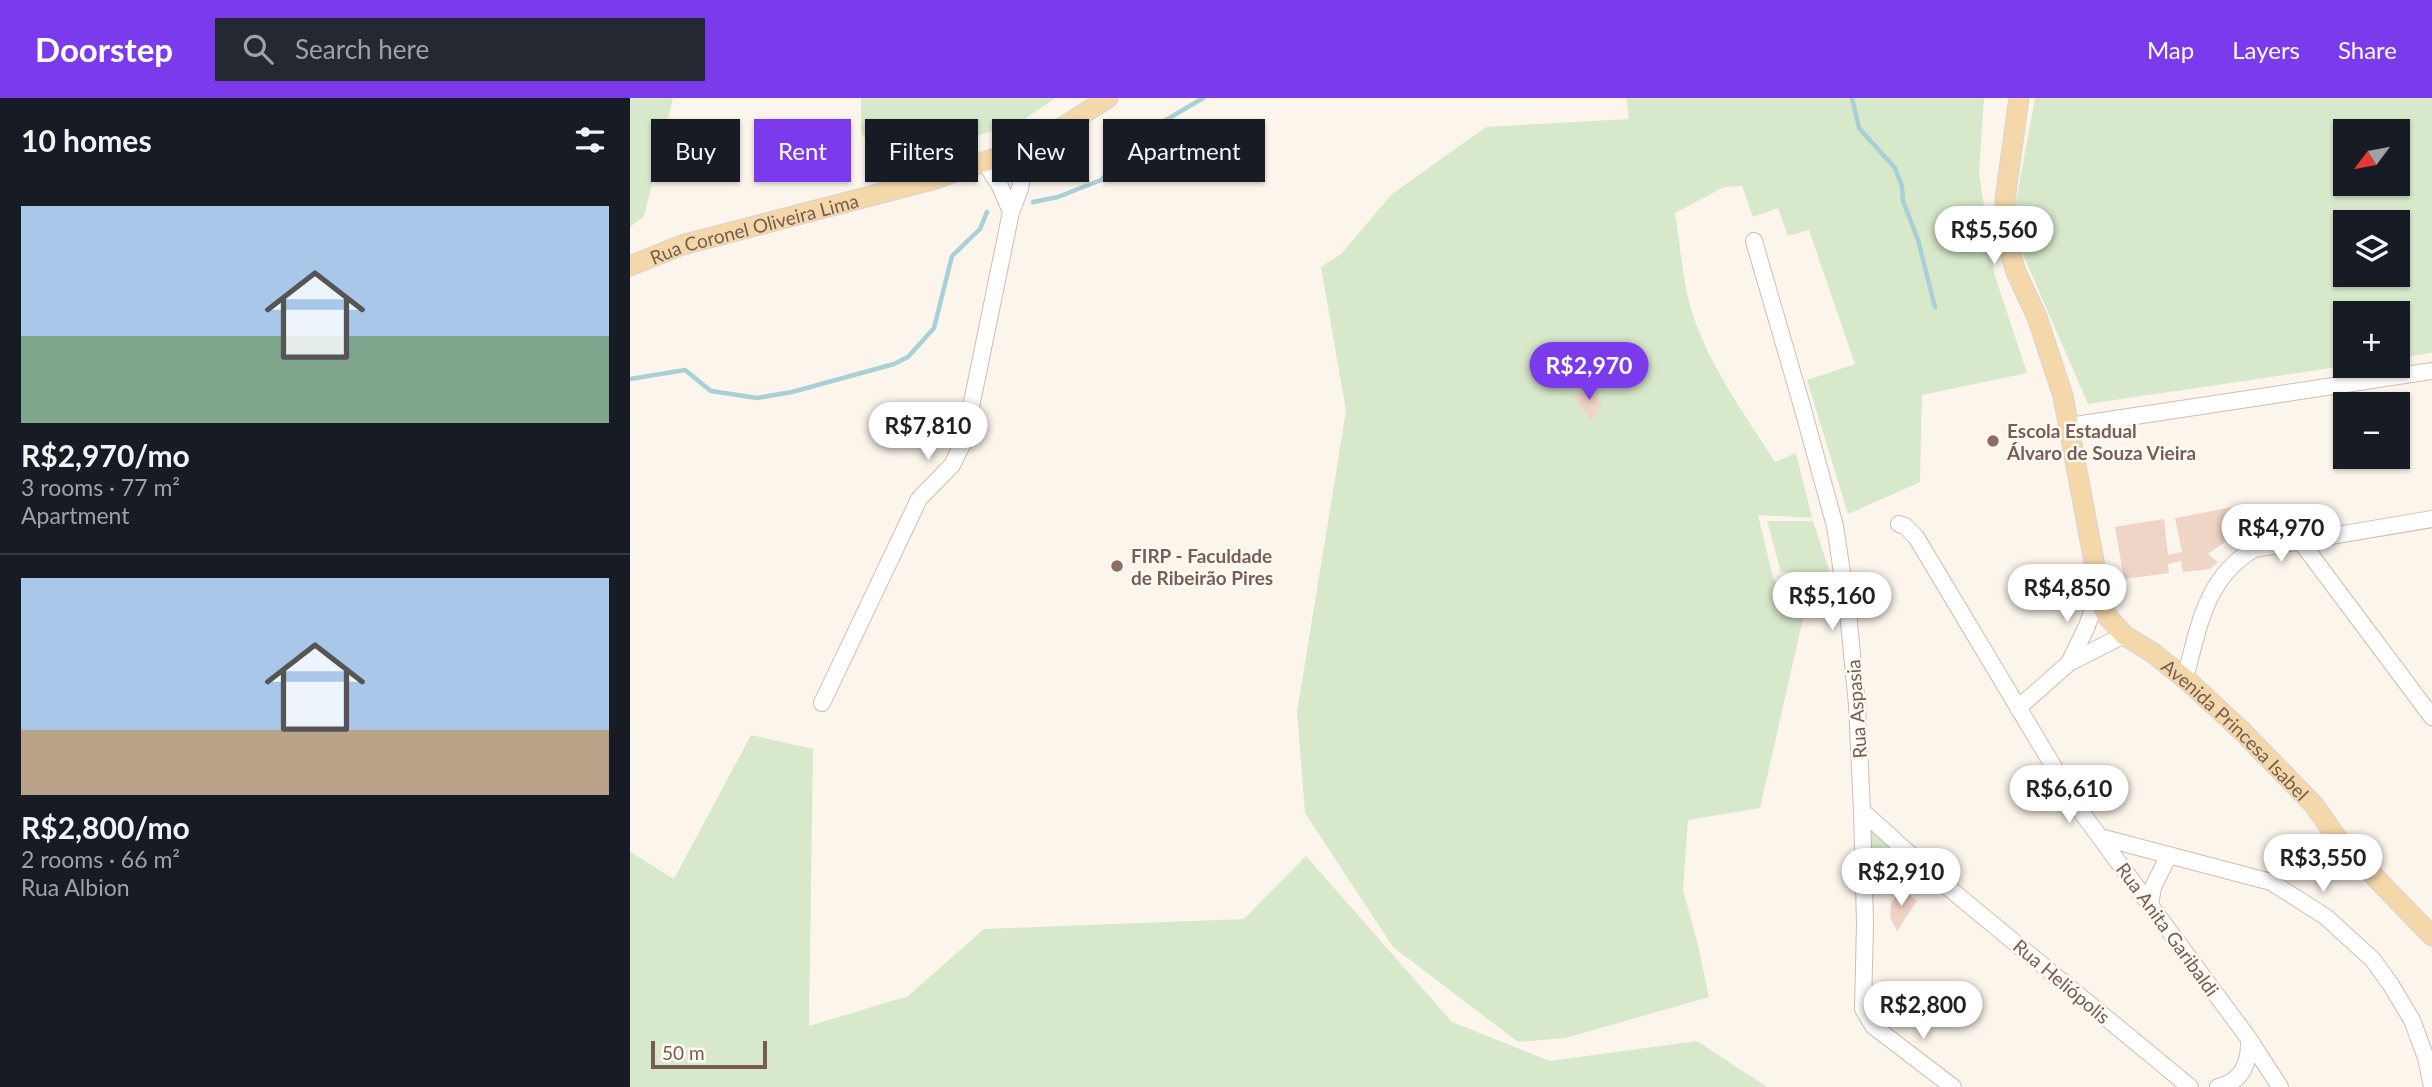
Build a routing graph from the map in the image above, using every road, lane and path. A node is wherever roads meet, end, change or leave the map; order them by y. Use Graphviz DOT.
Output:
graph roads {
  1 [pos="1108,98"];
  2 [pos="2019,98"];
  3 [pos="1075,119"];
  4 [pos="992,158"];
  5 [pos="984,161"];
  6 [pos="1021,182"];
  7 [pos="1009,206"];
  8 [pos="1754,241"];
  9 [pos="630,265"];
  10 [pos="2432,371"];
  11 [pos="2069,426"];
  12 [pos="2432,519"];
  13 [pos="1899,524"];
  14 [pos="2301,542"];
  15 [pos="2097,597"];
  16 [pos="2123,635"];
  17 [pos="2069,663"];
  18 [pos="2185,678"];
  19 [pos="822,703"];
  20 [pos="2018,708"];
  21 [pos="2432,717"];
  22 [pos="1862,811"];
  23 [pos="2100,837"];
  24 [pos="2169,855"];
  25 [pos="1864,869"];
  26 [pos="1933,875"];
  27 [pos="2150,905"];
  28 [pos="2432,936"];
  29 [pos="2249,1040"];
  30 [pos="2432,1086"];
  31 [pos="1953,1087"];
  32 [pos="2190,1087"];
  33 [pos="2218,1087"];
  34 [pos="2280,1087"];
  1 -- 3 [label="main road, Rua Coronel Oliveira Lima"];
  2 -- 11 [label="main road, Avenida Princesa Isabel"];
  4 -- 5 [label="main road, Rua Coronel Oliveira Lima"];
  5 -- 7 [label="street"];
  5 -- 9 [label="main road, Rua Coronel Oliveira Lima"];
  6 -- 7 [label="street"];
  7 -- 19 [label="street"];
  8 -- 22 [label="street, Rua Aspasia"];
  10 -- 11 [label="street"];
  11 -- 15 [label="main road, Avenida Princesa Isabel"];
  12 -- 14 [label="street"];
  13 -- 20 [label="street, Rua Anita Garibaldi"];
  14 -- 18 [label="street"];
  14 -- 21 [label="street"];
  15 -- 16 [label="main road, Avenida Princesa Isabel"];
  15 -- 17 [label="street"];
  16 -- 17 [label="street"];
  16 -- 18 [label="main road, Avenida Princesa Isabel"];
  17 -- 20 [label="street"];
  18 -- 28 [label="main road, Avenida Princesa Isabel"];
  20 -- 23 [label="street, Rua Anita Garibaldi"];
  22 -- 25 [label="street, Rua Aspasia"];
  22 -- 26 [label="street, Rua Heliópolis"];
  23 -- 24 [label="street"];
  23 -- 27 [label="street, Rua Anita Garibaldi"];
  24 -- 27 [label="street"];
  24 -- 30 [label="street"];
  25 -- 26 [label="street"];
  25 -- 31 [label="street, Rua Aspasia"];
  26 -- 32 [label="street, Rua Heliópolis"];
  27 -- 29 [label="street, Rua Anita Garibaldi"];
  29 -- 33 [label="street"];
  29 -- 34 [label="street, Rua Anita Garibaldi"];
}
